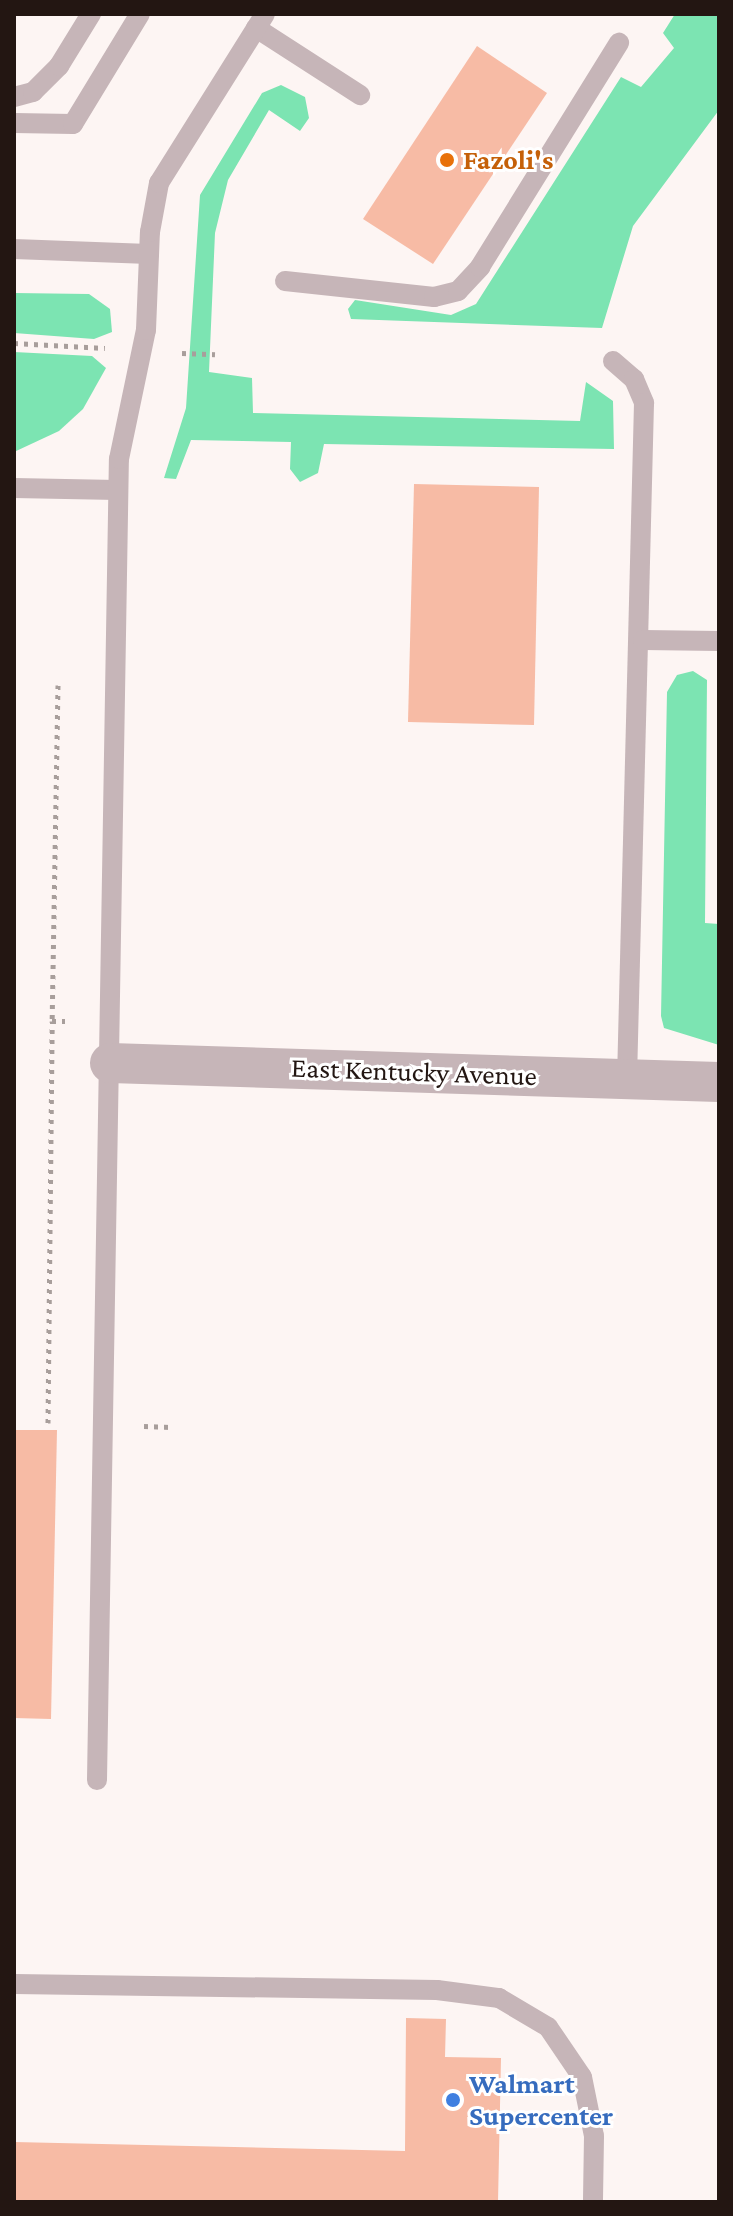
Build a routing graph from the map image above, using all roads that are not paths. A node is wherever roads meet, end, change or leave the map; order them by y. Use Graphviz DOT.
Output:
graph roads {
  1 [pos="91,14"];
  2 [pos="140,14"];
  3 [pos="260,21"];
  4 [pos="619,43"];
  5 [pos="360,95"];
  6 [pos="14,97"];
  7 [pos="14,123"];
  8 [pos="14,249"];
  9 [pos="149,254"];
  10 [pos="285,281"];
  11 [pos="613,361"];
  12 [pos="14,488"];
  13 [pos="117,490"];
  14 [pos="643,640"];
  15 [pos="719,641"];
  16 [pos="110,1063"];
  17 [pos="627,1078"];
  18 [pos="719,1082"];
  19 [pos="97,1780"];
  20 [pos="14,1984"];
  21 [pos="593,2202"];
  1 -- 6 [label="lane"];
  2 -- 7 [label="lane"];
  3 -- 5 [label="lane"];
  3 -- 9 [label="lane"];
  4 -- 10 [label="lane"];
  8 -- 9 [label="lane"];
  9 -- 13 [label="lane"];
  11 -- 14 [label="lane"];
  12 -- 13 [label="lane"];
  13 -- 16 [label="lane"];
  14 -- 15 [label="lane"];
  14 -- 17 [label="lane"];
  16 -- 17 [label="street, East Kentucky Avenue"];
  16 -- 19 [label="lane"];
  17 -- 18 [label="street, East Kentucky Avenue"];
  20 -- 21 [label="lane"];
}
